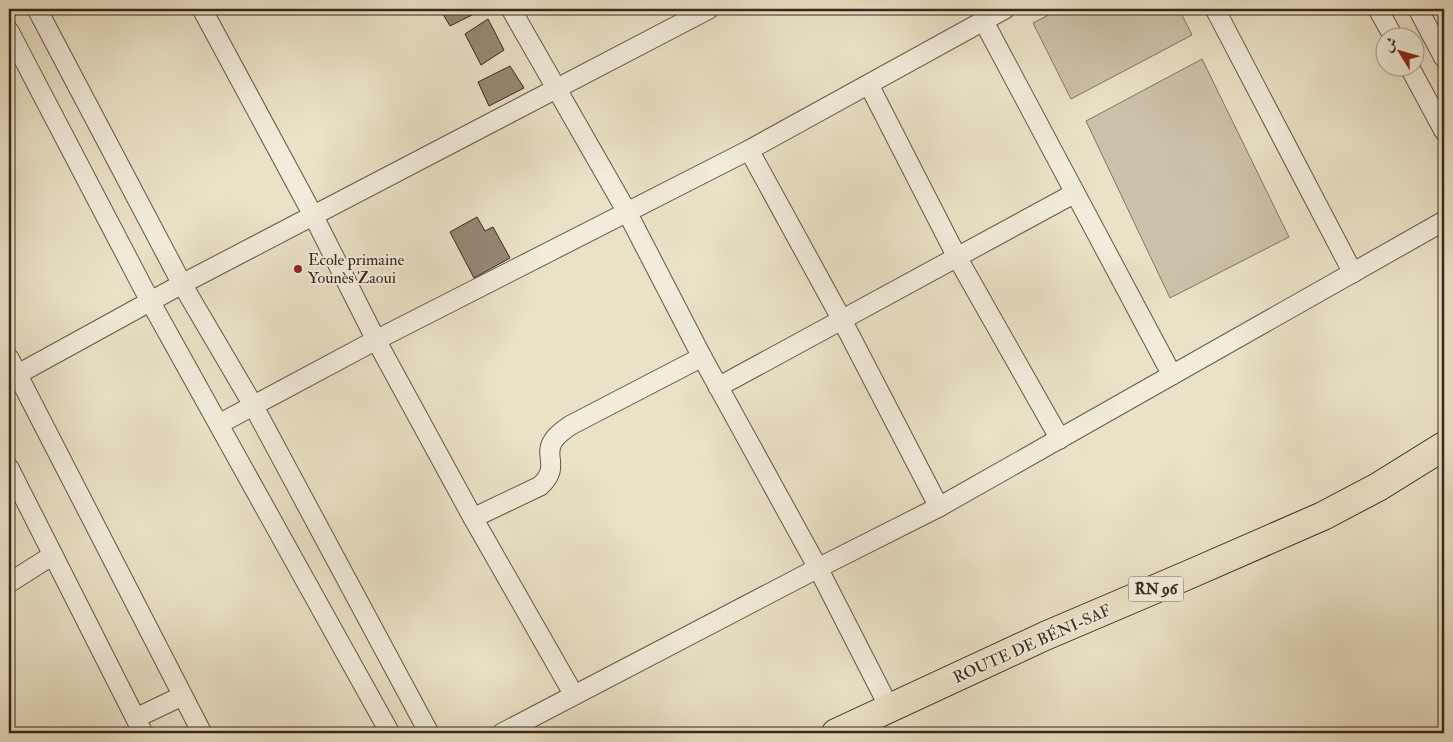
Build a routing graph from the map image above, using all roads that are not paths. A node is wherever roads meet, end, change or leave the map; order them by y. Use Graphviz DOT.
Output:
graph roads {
  1 [pos="38,9"];
  2 [pos="202,9"];
  3 [pos="511,9"];
  4 [pos="1005,9"];
  5 [pos="1215,9"];
  6 [pos="1378,9"];
  7 [pos="701,11"];
  8 [pos="1424,11"];
  9 [pos="983,20"];
  10 [pos="1388,28"];
  11 [pos="9,31"];
  12 [pos="1444,58"];
  13 [pos="1415,78"];
  14 [pos="869,85"];
  15 [pos="556,87"];
  16 [pos="1444,131"];
  17 [pos="749,150"];
  18 [pos="1075,193"];
  19 [pos="628,212"];
  20 [pos="313,215"];
  21 [pos="1444,221"];
  22 [pos="957,257"];
  23 [pos="1353,273"];
  24 [pos="182,284"];
  25 [pos="150,301"];
  26 [pos="842,320"];
  27 [pos="376,340"];
  28 [pos="702,357"];
  29 [pos="12,370"];
  30 [pos="1172,375"];
  31 [pos="718,387"];
  32 [pos="253,405"];
  33 [pos="218,424"];
  34 [pos="1060,439"];
  35 [pos="1444,446"];
  36 [pos="9,468"];
  37 [pos="940,507"];
  38 [pos="473,518"];
  39 [pos="53,555"];
  40 [pos="818,568"];
  41 [pos="9,583"];
  42 [pos="574,695"];
  43 [pos="182,696"];
  44 [pos="890,709"];
  45 [pos="862,721"];
  46 [pos="140,726"];
  47 [pos="202,733"];
  48 [pos="390,733"];
  49 [pos="429,733"];
  50 [pos="502,733"];
  51 [pos="824,733"];
  52 [pos="836,733"];
  1 -- 24 [label="street"];
  2 -- 20 [label="street"];
  3 -- 15 [label="street"];
  4 -- 9 [label="street"];
  5 -- 23 [label="street"];
  6 -- 10 [label="street"];
  7 -- 15 [label="street"];
  8 -- 12 [label="street"];
  9 -- 14 [label="street"];
  9 -- 18 [label="street"];
  11 -- 25 [label="street"];
  13 -- 16 [label="street"];
  14 -- 17 [label="street"];
  14 -- 22 [label="street"];
  15 -- 19 [label="street"];
  15 -- 20 [label="street"];
  17 -- 19 [label="street"];
  17 -- 26 [label="street"];
  18 -- 22 [label="street"];
  18 -- 30 [label="street"];
  19 -- 27 [label="street"];
  19 -- 28 [label="street"];
  20 -- 24 [label="street"];
  20 -- 27 [label="street"];
  21 -- 23 [label="street"];
  22 -- 26 [label="street"];
  22 -- 34 [label="street"];
  23 -- 30 [label="street"];
  24 -- 25 [label="street"];
  24 -- 32 [label="street"];
  25 -- 29 [label="street"];
  25 -- 33 [label="street"];
  26 -- 31 [label="street"];
  26 -- 37 [label="street"];
  27 -- 32 [label="street"];
  27 -- 38 [label="street"];
  28 -- 31 [label="street"];
  28 -- 38 [label="street"];
  29 -- 43 [label="street"];
  30 -- 34 [label="street"];
  31 -- 40 [label="street"];
  32 -- 33 [label="street"];
  32 -- 49 [label="street"];
  33 -- 48 [label="street"];
  34 -- 37 [label="street"];
  35 -- 44 [label="main road, ROUTE DE BÉNI-SAF / RN 96"];
  36 -- 39 [label="street"];
  37 -- 40 [label="street"];
  38 -- 42 [label="street"];
  39 -- 41 [label="street"];
  39 -- 46 [label="street"];
  40 -- 42 [label="street"];
  40 -- 44 [label="street"];
  42 -- 50 [label="street"];
  43 -- 46 [label="street"];
  43 -- 47 [label="street"];
  44 -- 45 [label="main road, ROUTE DE BÉNI-SAF / RN 96"];
  45 -- 51 [label="main road, ROUTE DE BÉNI-SAF / RN 96"];
  45 -- 52 [label="main road, ROUTE DE BÉNI-SAF / RN 96"];
}
